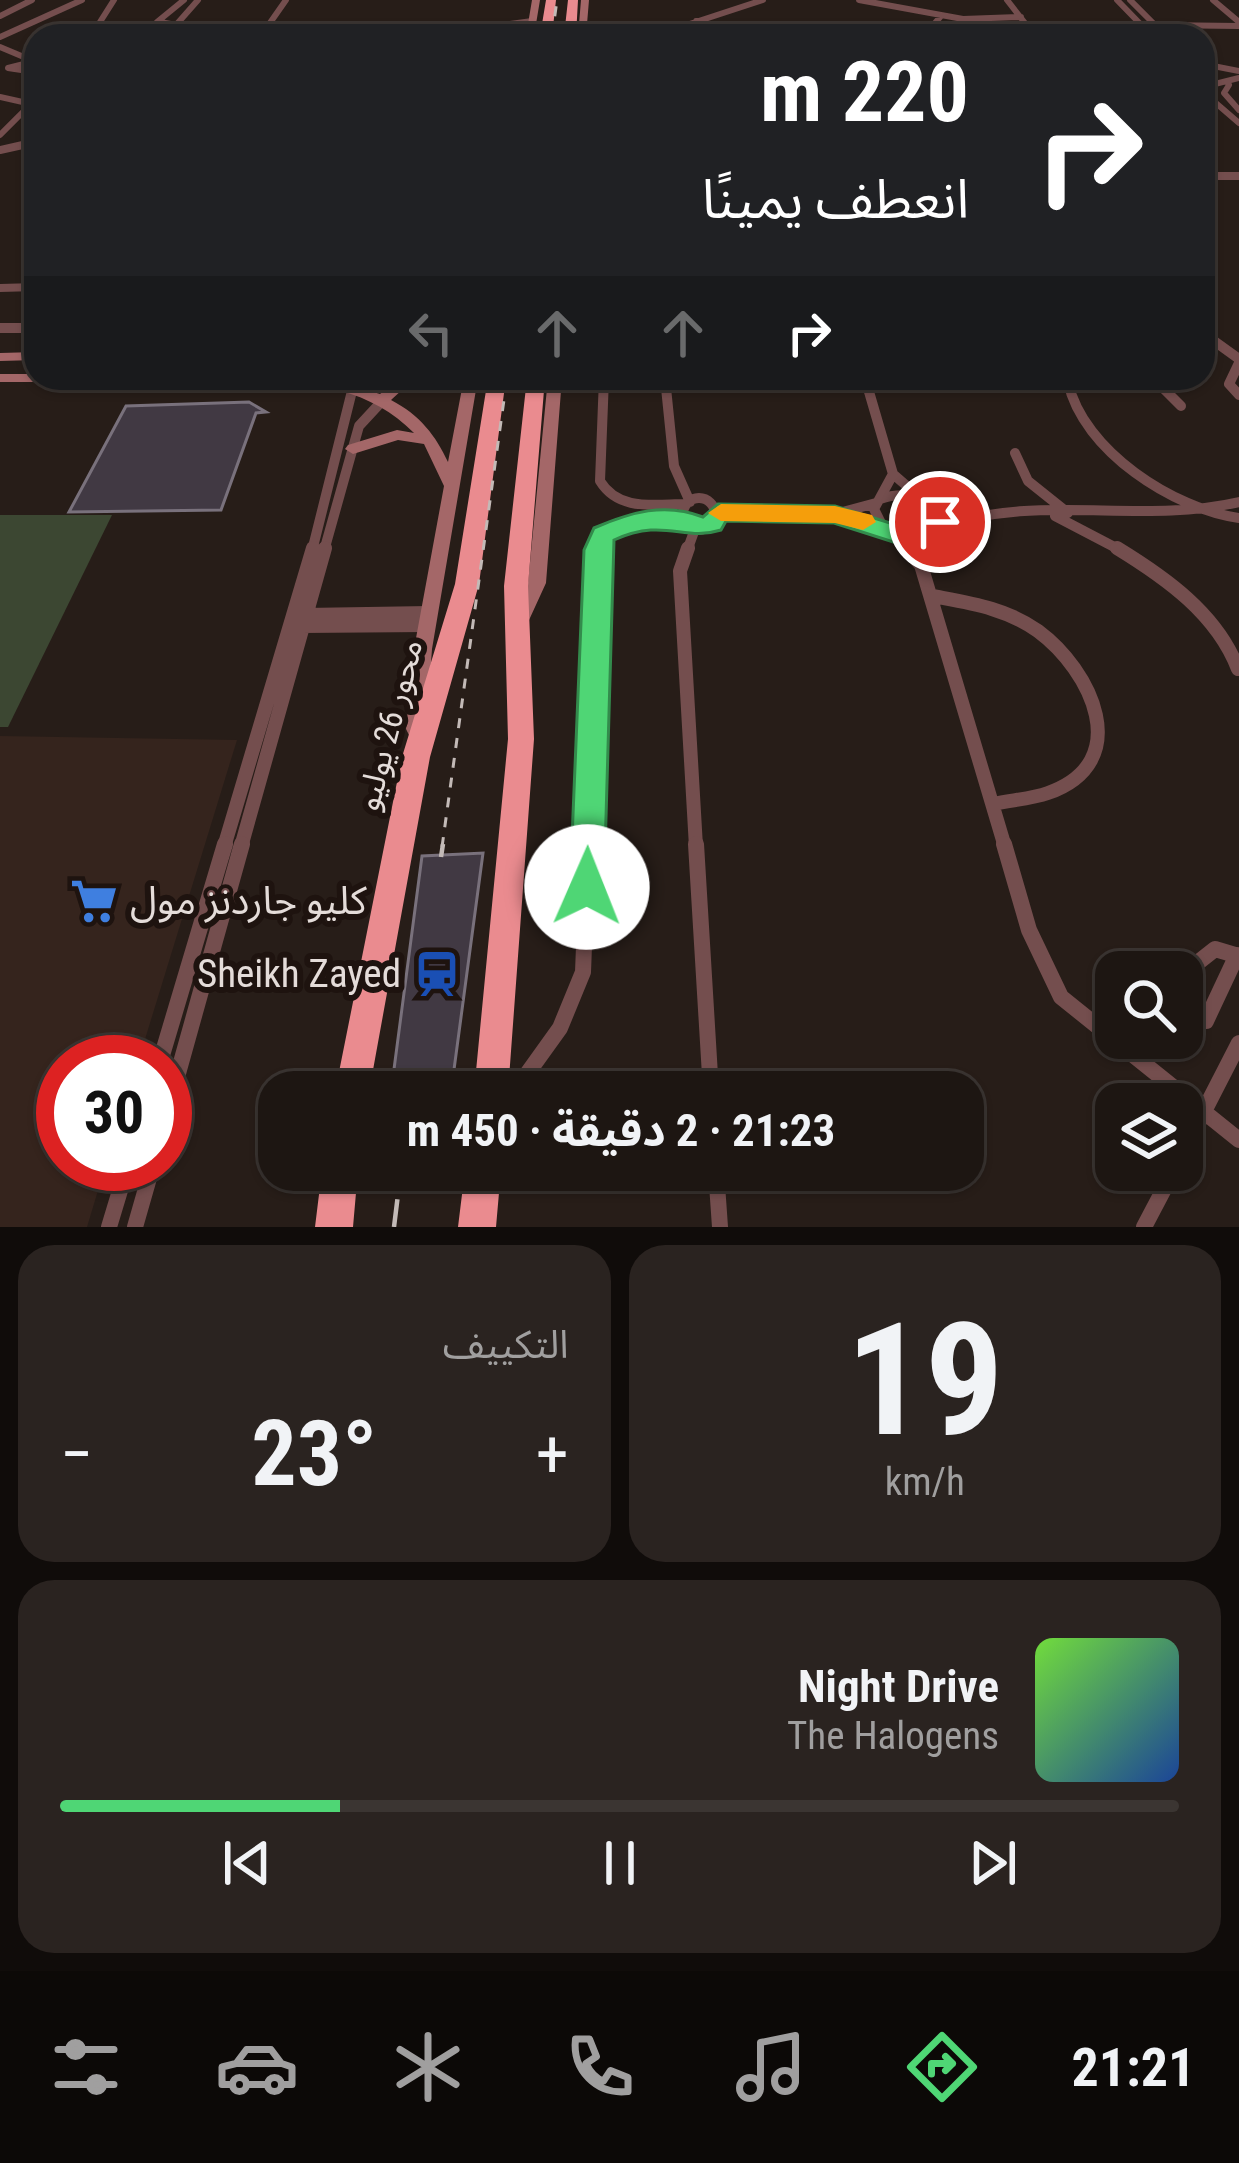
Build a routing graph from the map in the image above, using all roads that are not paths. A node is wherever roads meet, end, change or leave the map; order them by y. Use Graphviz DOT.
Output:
graph roads {
  1 [pos="78,0"];
  2 [pos="184,0"];
  3 [pos="198,0"];
  4 [pos="536,0"];
  5 [pos="724,0"];
  6 [pos="736,0"];
  7 [pos="859,0"];
  8 [pos="1007,0"];
  9 [pos="1118,0"];
  10 [pos="1130,0"];
  11 [pos="1213,0"];
  12 [pos="28,1"];
  13 [pos="760,1"];
  14 [pos="878,2"];
  15 [pos="726,11"];
  16 [pos="0,15"];
  17 [pos="941,16"];
  18 [pos="1021,17"];
  19 [pos="532,21"];
  20 [pos="696,21"];
  21 [pos="996,22"];
  22 [pos="25,24"];
  23 [pos="151,24"];
  24 [pos="177,24"];
  25 [pos="527,24"];
  26 [pos="532,24"];
  27 [pos="687,24"];
  28 [pos="707,24"];
  29 [pos="934,24"];
  30 [pos="1007,24"];
  31 [pos="1026,24"];
  32 [pos="1141,24"];
  33 [pos="1154,24"];
  34 [pos="1239,24"];
  35 [pos="0,51"];
  36 [pos="5,68"];
  37 [pos="24,70"];
  38 [pos="1235,78"];
  39 [pos="6,82"];
  40 [pos="1215,100"];
  41 [pos="1232,102"];
  42 [pos="1219,103"];
  43 [pos="1239,110"];
  44 [pos="24,111"];
  45 [pos="1239,123"];
  46 [pos="0,136"];
  47 [pos="1239,361"];
  48 [pos="1237,376"];
  49 [pos="352,390"];
  50 [pos="361,390"];
  51 [pos="394,390"];
  52 [pos="469,390"];
  53 [pos="495,390"];
  54 [pos="535,390"];
  55 [pos="554,390"];
  56 [pos="604,390"];
  57 [pos="666,390"];
  58 [pos="869,390"];
  59 [pos="1071,390"];
  60 [pos="1165,390"];
  61 [pos="1239,395"];
  62 [pos="384,399"];
  63 [pos="1181,406"];
  64 [pos="434,440"];
  65 [pos="353,449"];
  66 [pos="1015,453"];
  67 [pos="893,474"];
  68 [pos="1153,483"];
  69 [pos="451,486"];
  70 [pos="1038,490"];
  71 [pos="925,500"];
  72 [pos="878,501"];
  73 [pos="1239,502"];
  74 [pos="688,503"];
  75 [pos="1201,511"];
  76 [pos="718,512"];
  77 [pos="1124,512"];
  78 [pos="1144,512"];
  79 [pos="1030,513"];
  80 [pos="1047,513"];
  81 [pos="1068,513"];
  82 [pos="329,514"];
  83 [pos="835,514"];
  84 [pos="975,515"];
  85 [pos="1239,518"];
  86 [pos="689,523"];
  87 [pos="888,532"];
  88 [pos="933,532"];
  89 [pos="1108,543"];
  90 [pos="921,565"];
  91 [pos="932,596"];
  92 [pos="428,619"];
  93 [pos="298,620"];
  94 [pos="518,626"];
  95 [pos="1238,669"];
  96 [pos="416,757"];
  97 [pos="993,804"];
  98 [pos="1238,956"];
  99 [pos="1203,958"];
  100 [pos="1203,1021"];
  101 [pos="169,1032"];
  102 [pos="190,1032"];
  103 [pos="168,1035"];
  104 [pos="189,1035"];
  105 [pos="1239,1043"];
  106 [pos="356,1071"];
  107 [pos="493,1071"];
  108 [pos="529,1071"];
  109 [pos="710,1071"];
  110 [pos="1204,1113"];
  111 [pos="1239,1140"];
  112 [pos="120,1191"];
  113 [pos="145,1191"];
  114 [pos="338,1191"];
  115 [pos="481,1191"];
  116 [pos="717,1191"];
  117 [pos="1163,1191"];
  118 [pos="109,1227"];
  119 [pos="135,1227"];
  120 [pos="334,1227"];
  121 [pos="477,1227"];
  122 [pos="720,1227"];
  123 [pos="1144,1227"];
  1 -- 22 [label="street"];
  2 -- 23 [label="street"];
  3 -- 24 [label="street"];
  4 -- 19 [label="main road"];
  5 -- 15 [label="street"];
  6 -- 13 [label="street"];
  7 -- 14 [label="street"];
  8 -- 18 [label="street"];
  9 -- 32 [label="street"];
  10 -- 33 [label="street"];
  11 -- 34 [label="street"];
  12 -- 16 [label="street"];
  13 -- 15 [label="street"];
  14 -- 17 [label="street"];
  15 -- 20 [label="street"];
  17 -- 21 [label="street"];
  17 -- 29 [label="street"];
  18 -- 21 [label="street"];
  18 -- 31 [label="street"];
  19 -- 25 [label="street"];
  19 -- 26 [label="main road"];
  20 -- 27 [label="street"];
  20 -- 28 [label="street"];
  21 -- 30 [label="street"];
  35 -- 36 [label="street"];
  37 -- 39 [label="street"];
  38 -- 41 [label="street"];
  40 -- 42 [label="street"];
  41 -- 42 [label="street"];
  41 -- 43 [label="street"];
  42 -- 45 [label="street"];
  44 -- 46 [label="street"];
  47 -- 48 [label="street"];
  48 -- 61 [label="street"];
  49 -- 82 [label="street"];
  50 -- 62 [label="main road"];
  51 -- 62 [label="main road"];
  52 -- 69 [label="main road"];
  53 -- 96 [label="highway, محور 26 يوليو"];
  54 -- 94 [label="highway"];
  55 -- 94 [label="main road"];
  56 -- 74 [label="street"];
  57 -- 74 [label="street"];
  58 -- 67 [label="street"];
  59 -- 68 [label="street"];
  60 -- 63 [label="street"];
  62 -- 64 [label="main road"];
  62 -- 65 [label="street"];
  64 -- 65 [label="main road"];
  64 -- 69 [label="main road"];
  65 -- 82 [label="street"];
  66 -- 70 [label="street"];
  67 -- 71 [label="street"];
  67 -- 72 [label="street"];
  68 -- 75 [label="street"];
  68 -- 78 [label="street"];
  69 -- 92 [label="main road"];
  70 -- 79 [label="street"];
  70 -- 81 [label="street"];
  71 -- 72 [label="street"];
  71 -- 84 [label="street"];
  71 -- 88 [label="street"];
  72 -- 83 [label="street"];
  72 -- 87 [label="street"];
  73 -- 75 [label="street"];
  74 -- 76 [label="street"];
  74 -- 86 [label="street"];
  75 -- 78 [label="street"];
  75 -- 85 [label="street"];
  76 -- 83 [label="street"];
  76 -- 86 [label="street"];
  77 -- 78 [label="street"];
  77 -- 81 [label="street"];
  77 -- 89 [label="street"];
  79 -- 80 [label="street"];
  79 -- 84 [label="street"];
  80 -- 81 [label="street"];
  80 -- 89 [label="street"];
  82 -- 93 [label="street"];
  83 -- 87 [label="street"];
  84 -- 88 [label="street"];
  86 -- 108 [label="street"];
  86 -- 109 [label="street"];
  87 -- 88 [label="street"];
  87 -- 90 [label="street"];
  88 -- 90 [label="street"];
  89 -- 95 [label="street"];
  90 -- 91 [label="street"];
  91 -- 97 [label="street"];
  91 -- 97 [label="street"];
  92 -- 93 [label="street"];
  92 -- 96 [label="main road"];
  93 -- 101 [label="street"];
  93 -- 102 [label="street"];
  94 -- 107 [label="highway"];
  96 -- 106 [label="highway, محور 26 يوليو"];
  97 -- 110 [label="street"];
  98 -- 99 [label="street"];
  98 -- 100 [label="street"];
  101 -- 102 [label="street"];
  101 -- 103 [label="street"];
  102 -- 104 [label="street"];
  105 -- 110 [label="street"];
  110 -- 111 [label="street"];
  112 -- 118 [label="street"];
  113 -- 119 [label="street"];
  114 -- 120 [label="highway"];
  115 -- 121 [label="highway"];
  116 -- 122 [label="street"];
  117 -- 123 [label="street"];
}
